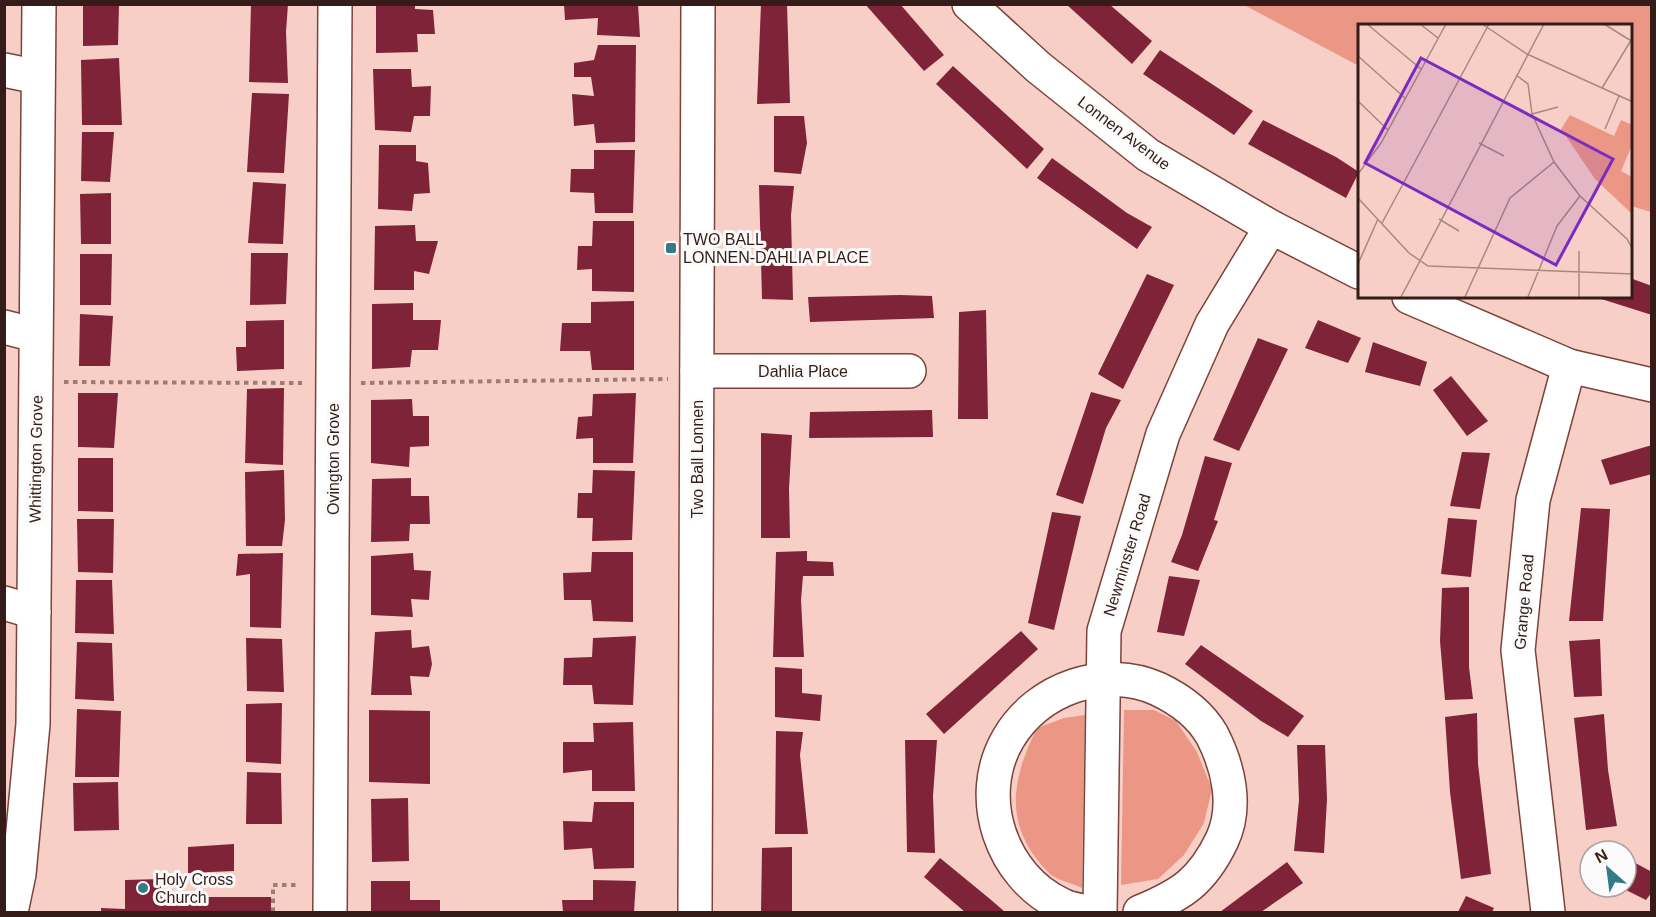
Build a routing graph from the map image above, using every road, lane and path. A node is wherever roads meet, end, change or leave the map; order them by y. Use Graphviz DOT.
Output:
graph roads {
  1 [pos="39,4"];
  2 [pos="335,4"];
  3 [pos="698,4"];
  4 [pos="969,4"];
  5 [pos="4,70"];
  6 [pos="38,77"];
  7 [pos="1271,227"];
  8 [pos="1358,271"];
  9 [pos="1411,298"];
  10 [pos="20,331"];
  11 [pos="1569,366"];
  12 [pos="909,371"];
  13 [pos="697,375"];
  14 [pos="36,382"];
  15 [pos="333,384"];
  16 [pos="1652,385"];
  17 [pos="19,608"];
  18 [pos="1104,678"];
  19 [pos="12,871"];
  20 [pos="330,899"];
  21 [pos="11,912"];
  22 [pos="273,912"];
  23 [pos="695,912"];
  24 [pos="1088,912"];
  25 [pos="1100,912"];
  26 [pos="1140,912"];
  27 [pos="1548,912"];
  1 -- 6 [label="street, Whittington Grove"];
  2 -- 15 [label="street, Ovington Grove"];
  3 -- 13 [label="street, Two Ball Lonnen"];
  4 -- 7 [label="street, Lonnen Avenue"];
  5 -- 6 [label="street"];
  6 -- 10 [label="street, Whittington Grove"];
  7 -- 8 [label="street, Lonnen Avenue"];
  7 -- 18 [label="street, Newminster Road"];
  9 -- 11 [label="street"];
  10 -- 14 [label="street, Whittington Grove"];
  11 -- 16 [label="street"];
  11 -- 27 [label="street, Grange Road"];
  12 -- 13 [label="street, Dahlia Place"];
  13 -- 15 [label="path"];
  13 -- 23 [label="street, Two Ball Lonnen"];
  14 -- 15 [label="path"];
  14 -- 17 [label="street, Whittington Grove"];
  15 -- 20 [label="street, Ovington Grove"];
  17 -- 19 [label="street, Whittington Grove"];
  18 -- 24 [label="street"];
  18 -- 25 [label="street, Newminster Road"];
  18 -- 26 [label="street"];
  19 -- 21 [label="street, Whittington Grove"];
  20 -- 22 [label="path"];
}
